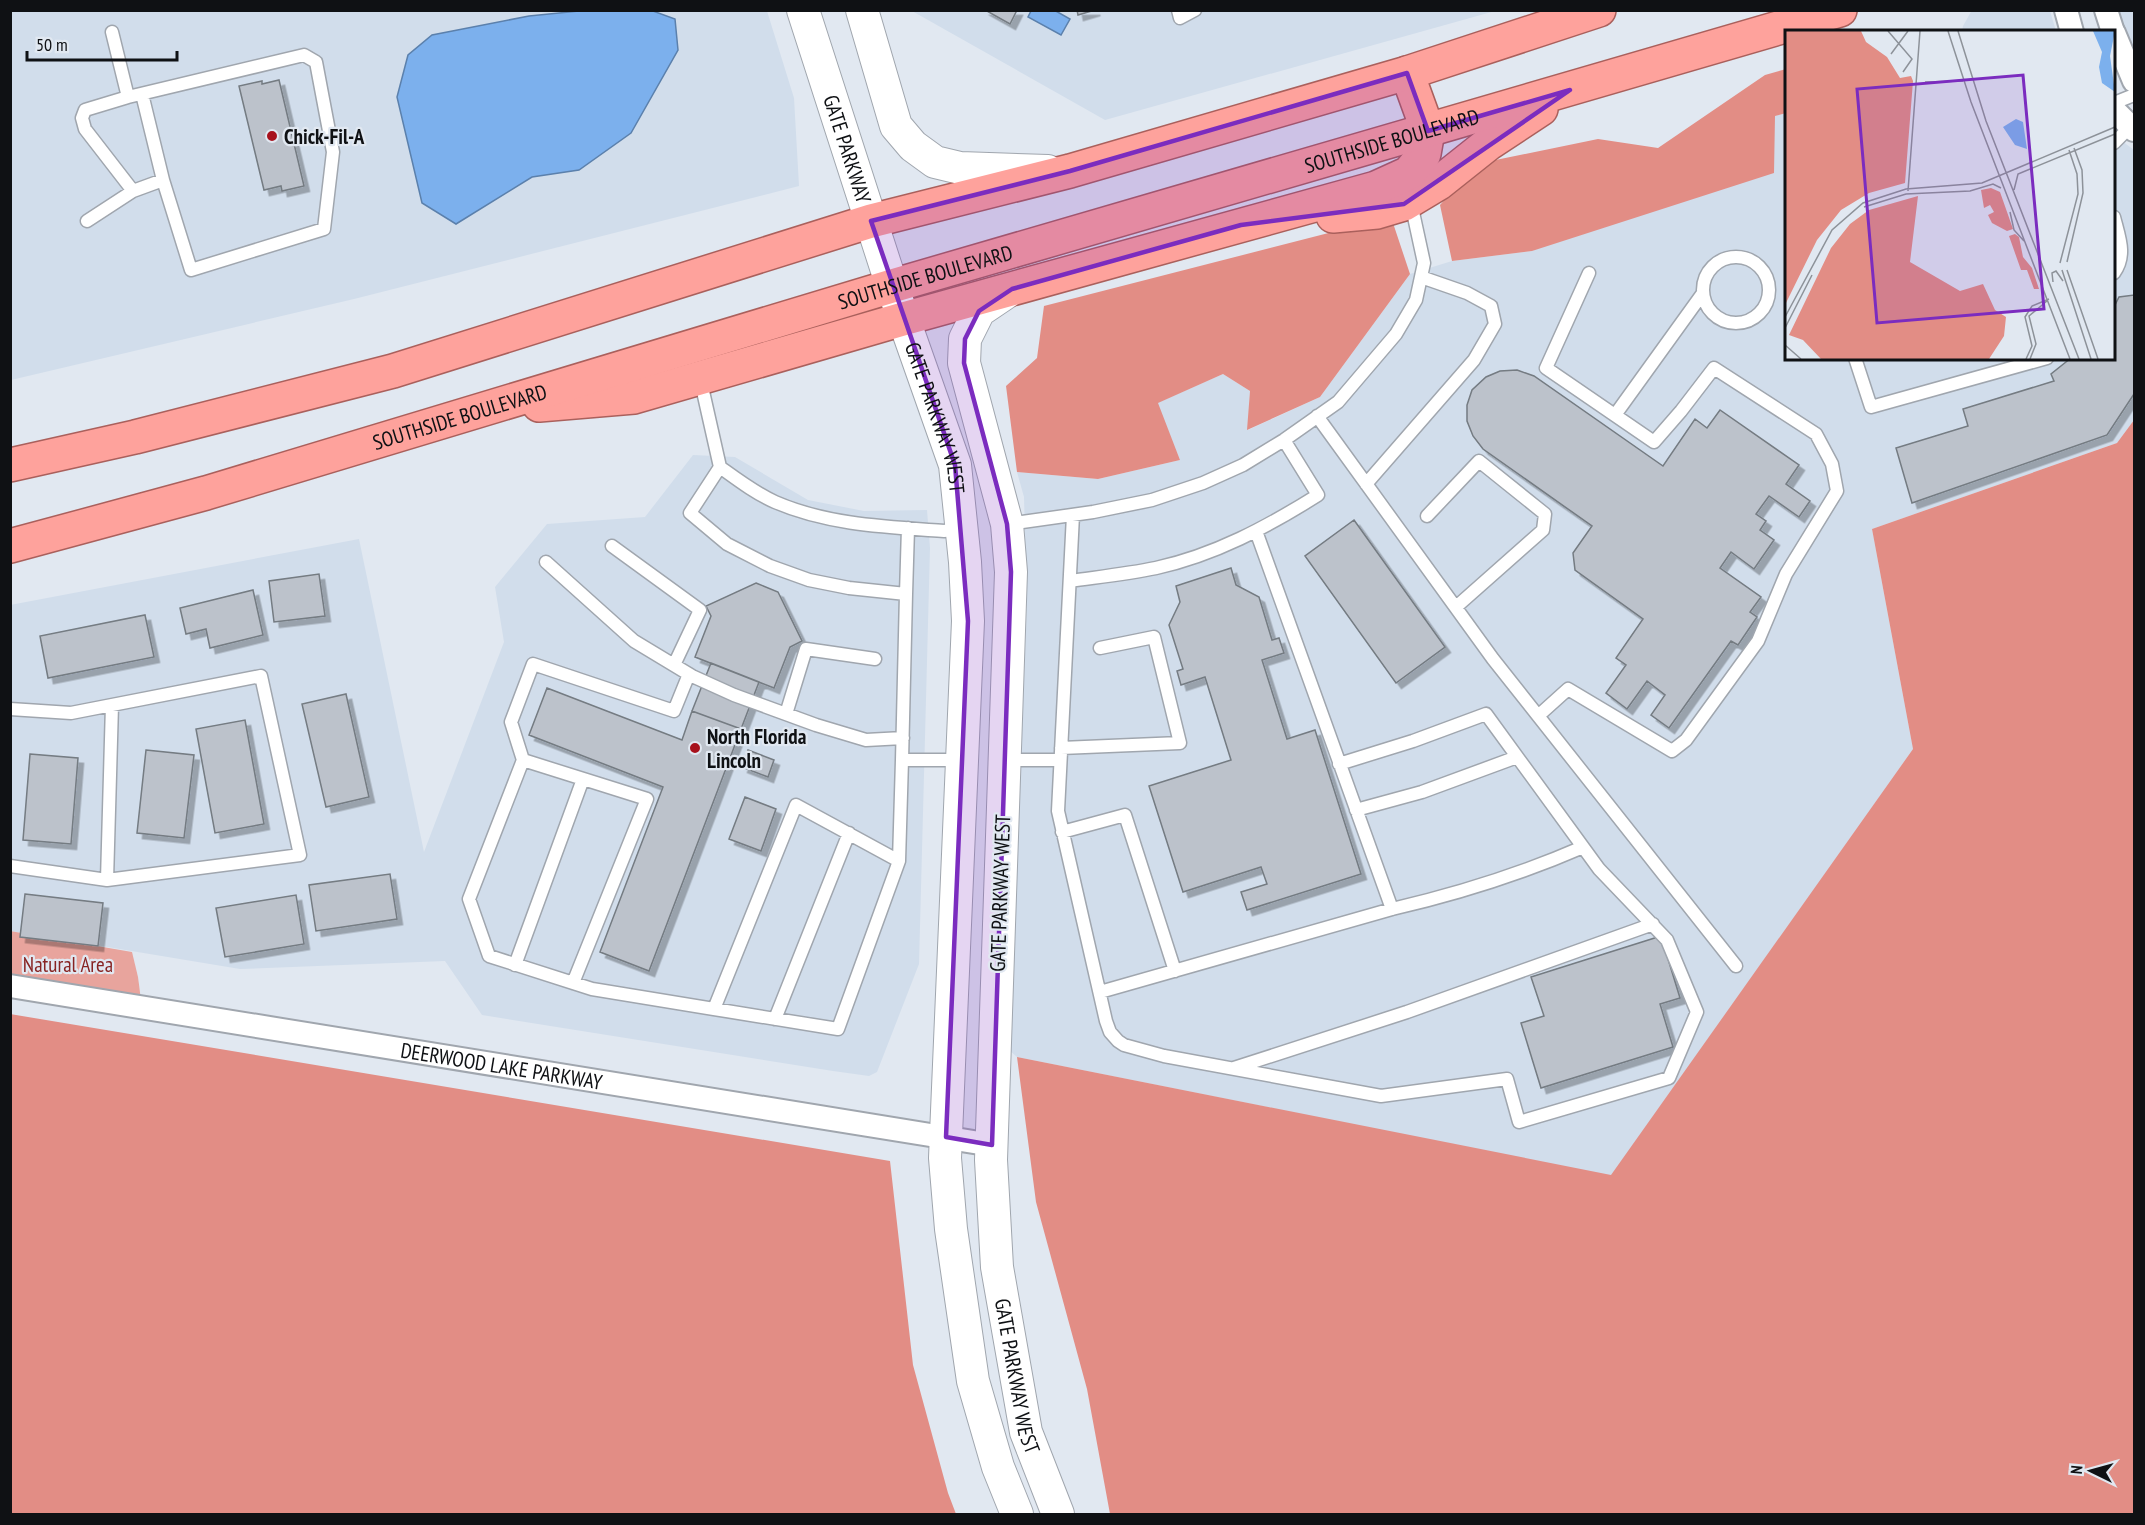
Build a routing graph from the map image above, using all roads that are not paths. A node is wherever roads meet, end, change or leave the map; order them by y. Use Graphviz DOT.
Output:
graph roads {
  1 [pos="803,10"];
  2 [pos="862,10"];
  3 [pos="1178,10"];
  4 [pos="1195,10"];
  5 [pos="1599,10"];
  6 [pos="1840,10"];
  7 [pos="2066,10"];
  8 [pos="2106,10"];
  9 [pos="1814,16"];
  10 [pos="2071,30"];
  11 [pos="2112,30"];
  12 [pos="112,32"];
  13 [pos="2115,37"];
  14 [pos="1407,73"];
  15 [pos="2134,81"];
  16 [pos="1570,90"];
  17 [pos="142,94"];
  18 [pos="2134,95"];
  19 [pos="128,97"];
  20 [pos="2115,104"];
  21 [pos="2115,111"];
  22 [pos="2133,128"];
  23 [pos="1428,131"];
  24 [pos="2115,142"];
  25 [pos="1070,171"];
  26 [pos="163,180"];
  27 [pos="133,191"];
  28 [pos="1410,201"];
  29 [pos="87,221"];
  30 [pos="872,221"];
  31 [pos="2115,221"];
  32 [pos="1241,225"];
  33 [pos="2115,272"];
  34 [pos="1589,273"];
  35 [pos="1421,278"];
  36 [pos="892,286"];
  37 [pos="1012,288"];
  38 [pos="1703,293"];
  39 [pos="903,319"];
  40 [pos="1856,360"];
  41 [pos="2040,360"];
  42 [pos="700,378"];
  43 [pos="472,411"];
  44 [pos="1615,415"];
  45 [pos="1317,416"];
  46 [pos="1284,440"];
  47 [pos="10,465"];
  48 [pos="720,467"];
  49 [pos="1366,484"];
  50 [pos="1073,514"];
  51 [pos="1427,516"];
  52 [pos="1007,524"];
  53 [pos="908,528"];
  54 [pos="962,528"];
  55 [pos="1256,531"];
  56 [pos="10,546"];
  57 [pos="612,546"];
  58 [pos="546,562"];
  59 [pos="1070,581"];
  60 [pos="906,594"];
  61 [pos="1456,607"];
  62 [pos="1100,648"];
  63 [pos="875,659"];
  64 [pos="674,665"];
  65 [pos="689,674"];
  66 [pos="112,705"];
  67 [pos="10,708"];
  68 [pos="786,714"];
  69 [pos="1538,716"];
  70 [pos="903,738"];
  71 [pos="1061,754"];
  72 [pos="1517,757"];
  73 [pos="523,760"];
  74 [pos="902,760"];
  75 [pos="962,760"];
  76 [pos="1005,760"];
  77 [pos="1339,764"];
  78 [pos="583,779"];
  79 [pos="1356,810"];
  80 [pos="1062,832"];
  81 [pos="849,833"];
  82 [pos="1583,847"];
  83 [pos="899,861"];
  84 [pos="10,867"];
  85 [pos="107,880"];
  86 [pos="1392,909"];
  87 [pos="1653,924"];
  88 [pos="515,965"];
  89 [pos="1736,966"];
  90 [pos="1175,971"];
  91 [pos="573,983"];
  92 [pos="10,986"];
  93 [pos="1100,992"];
  94 [pos="714,1009"];
  95 [pos="775,1019"];
  96 [pos="1233,1068"];
  97 [pos="946,1137"];
  98 [pos="992,1145"];
  99 [pos="1017,1515"];
  100 [pos="1058,1515"];
  1 -- 30 [label="main road, GATE PARKWAY"];
  2 -- 25 [label="main road"];
  3 -- 4 [label="lane"];
  5 -- 14 [label="highway"];
  6 -- 9 [label="highway, SOUTHSIDE BOULEVARD"];
  7 -- 10 [label="street"];
  8 -- 11 [label="street"];
  9 -- 16 [label="highway, SOUTHSIDE BOULEVARD"];
  12 -- 19 [label="lane"];
  13 -- 15 [label="street"];
  14 -- 23 [label="highway"];
  14 -- 25 [label="highway"];
  16 -- 23 [label="highway, SOUTHSIDE BOULEVARD"];
  16 -- 28 [label="highway"];
  17 -- 19 [label="lane"];
  17 -- 26 [label="lane"];
  17 -- 26 [label="lane"];
  18 -- 20 [label="lane"];
  19 -- 27 [label="lane"];
  21 -- 22 [label="street"];
  22 -- 24 [label="lane"];
  23 -- 32 [label="highway"];
  23 -- 36 [label="highway, SOUTHSIDE BOULEVARD"];
  25 -- 30 [label="highway"];
  26 -- 27 [label="lane"];
  27 -- 29 [label="lane"];
  28 -- 32 [label="highway"];
  28 -- 35 [label="lane"];
  30 -- 36 [label="main road, GATE PARKWAY"];
  30 -- 47 [label="highway"];
  31 -- 33 [label="lane"];
  32 -- 37 [label="highway"];
  34 -- 44 [label="lane"];
  35 -- 45 [label="lane"];
  35 -- 49 [label="lane"];
  36 -- 39 [label="main road, GATE PARKWAY WEST"];
  36 -- 43 [label="highway, SOUTHSIDE BOULEVARD"];
  37 -- 39 [label="highway"];
  37 -- 52 [label="main road, GATE PARKWAY WEST"];
  38 -- 38 [label="lane"];
  38 -- 44 [label="lane"];
  39 -- 42 [label="highway"];
  39 -- 54 [label="main road, GATE PARKWAY WEST"];
  40 -- 41 [label="lane"];
  42 -- 43 [label="highway"];
  42 -- 48 [label="lane"];
  43 -- 56 [label="highway, SOUTHSIDE BOULEVARD"];
  44 -- 69 [label="lane"];
  45 -- 46 [label="lane"];
  45 -- 49 [label="lane"];
  46 -- 50 [label="lane"];
  46 -- 55 [label="lane"];
  48 -- 53 [label="lane"];
  48 -- 60 [label="lane"];
  49 -- 61 [label="lane"];
  50 -- 52 [label="lane"];
  50 -- 59 [label="lane"];
  51 -- 61 [label="lane"];
  52 -- 54 [label="main road"];
  52 -- 76 [label="main road, GATE PARKWAY WEST"];
  53 -- 54 [label="lane"];
  53 -- 60 [label="lane"];
  54 -- 75 [label="main road, GATE PARKWAY WEST"];
  55 -- 59 [label="lane"];
  55 -- 77 [label="lane"];
  57 -- 64 [label="lane"];
  58 -- 64 [label="lane"];
  59 -- 71 [label="lane"];
  60 -- 70 [label="lane"];
  61 -- 69 [label="lane"];
  62 -- 71 [label="lane"];
  63 -- 68 [label="lane"];
  64 -- 65 [label="lane"];
  65 -- 68 [label="lane"];
  65 -- 73 [label="lane"];
  66 -- 67 [label="lane"];
  66 -- 85 [label="lane"];
  66 -- 85 [label="lane"];
  68 -- 70 [label="lane"];
  69 -- 89 [label="lane"];
  70 -- 74 [label="lane"];
  71 -- 76 [label="lane"];
  71 -- 80 [label="lane"];
  72 -- 77 [label="lane"];
  72 -- 79 [label="lane"];
  72 -- 82 [label="lane"];
  73 -- 78 [label="lane"];
  73 -- 88 [label="lane"];
  74 -- 75 [label="lane"];
  74 -- 83 [label="lane"];
  75 -- 76 [label="main road"];
  75 -- 97 [label="main road, GATE PARKWAY WEST"];
  76 -- 98 [label="main road, GATE PARKWAY WEST"];
  77 -- 79 [label="lane"];
  78 -- 88 [label="lane"];
  78 -- 91 [label="lane"];
  79 -- 86 [label="lane"];
  80 -- 90 [label="lane"];
  80 -- 93 [label="lane"];
  81 -- 83 [label="lane"];
  81 -- 94 [label="lane"];
  81 -- 95 [label="lane"];
  82 -- 86 [label="lane"];
  82 -- 87 [label="lane"];
  83 -- 95 [label="lane"];
  84 -- 85 [label="lane"];
  86 -- 90 [label="lane"];
  87 -- 96 [label="lane"];
  87 -- 96 [label="lane"];
  88 -- 91 [label="lane"];
  90 -- 93 [label="lane"];
  91 -- 94 [label="lane"];
  92 -- 97 [label="street, DEERWOOD LAKE PARKWAY"];
  93 -- 96 [label="lane"];
  94 -- 95 [label="lane"];
  97 -- 98 [label="street, DEERWOOD LAKE PARKWAY"];
  97 -- 99 [label="main road, GATE PARKWAY WEST"];
  98 -- 100 [label="main road, GATE PARKWAY WEST"];
}
